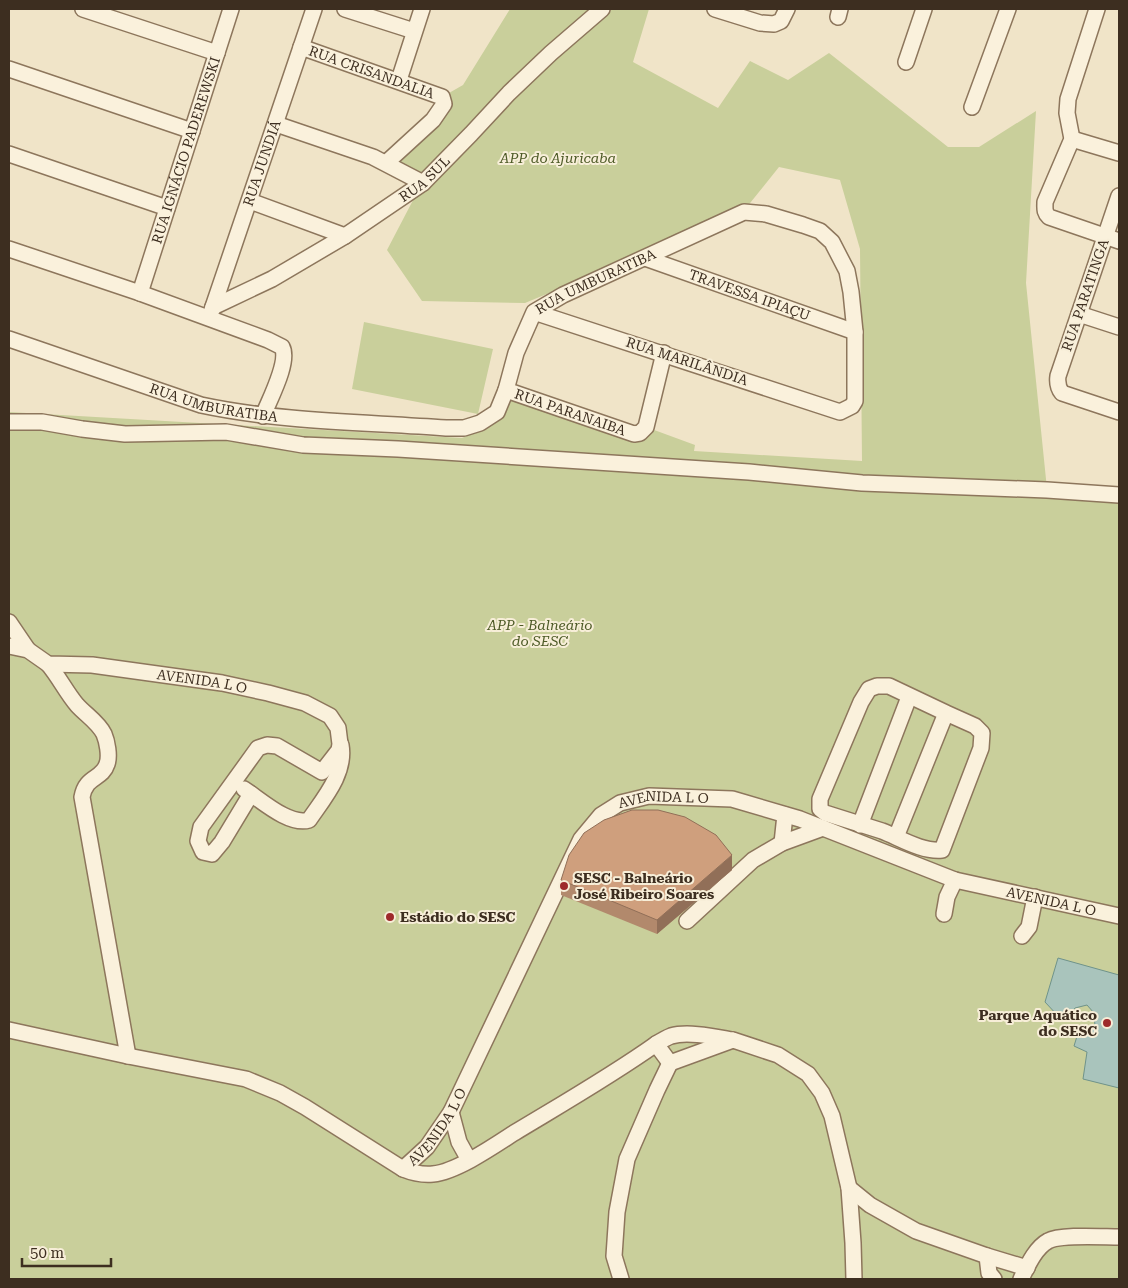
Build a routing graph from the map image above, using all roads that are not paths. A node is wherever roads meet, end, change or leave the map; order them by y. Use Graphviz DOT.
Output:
graph roads {
  1 [pos="83,9"];
  2 [pos="231,9"];
  3 [pos="314,9"];
  4 [pos="346,9"];
  5 [pos="422,9"];
  6 [pos="602,9"];
  7 [pos="717,9"];
  8 [pos="787,9"];
  9 [pos="924,9"];
  10 [pos="1008,9"];
  11 [pos="1097,9"];
  12 [pos="414,31"];
  13 [pos="301,47"];
  14 [pos="217,54"];
  15 [pos="906,62"];
  16 [pos="9,69"];
  17 [pos="399,80"];
  18 [pos="972,107"];
  19 [pos="276,124"];
  20 [pos="192,131"];
  21 [pos="1072,138"];
  22 [pos="9,154"];
  23 [pos="1119,154"];
  24 [pos="386,163"];
  25 [pos="422,183"];
  26 [pos="1119,196"];
  27 [pos="250,201"];
  28 [pos="167,208"];
  29 [pos="345,236"];
  30 [pos="1112,239"];
  31 [pos="9,249"];
  32 [pos="645,258"];
  33 [pos="140,293"];
  34 [pos="534,312"];
  35 [pos="211,313"];
  36 [pos="1079,314"];
  37 [pos="1119,327"];
  38 [pos="855,332"];
  39 [pos="9,340"];
  40 [pos="664,353"];
  41 [pos="506,390"];
  42 [pos="840,412"];
  43 [pos="1119,412"];
  44 [pos="263,416"];
  45 [pos="9,422"];
  46 [pos="1119,495"];
  47 [pos="9,622"];
  48 [pos="9,646"];
  49 [pos="28,650"];
  50 [pos="48,664"];
  51 [pos="909,696"];
  52 [pos="946,713"];
  53 [pos="340,744"];
  54 [pos="232,782"];
  55 [pos="251,794"];
  56 [pos="785,815"];
  57 [pos="860,824"];
  58 [pos="823,828"];
  59 [pos="880,831"];
  60 [pos="896,837"];
  61 [pos="782,843"];
  62 [pos="873,848"];
  63 [pos="955,880"];
  64 [pos="1035,897"];
  65 [pos="944,914"];
  66 [pos="1119,916"];
  67 [pos="687,921"];
  68 [pos="1022,936"];
  69 [pos="9,1030"];
  70 [pos="733,1040"];
  71 [pos="656,1044"];
  72 [pos="128,1056"];
  73 [pos="670,1062"];
  74 [pos="451,1112"];
  75 [pos="469,1160"];
  76 [pos="403,1169"];
  77 [pos="849,1188"];
  78 [pos="1119,1237"];
  79 [pos="987,1256"];
  80 [pos="1024,1274"];
  81 [pos="621,1279"];
  82 [pos="854,1279"];
  83 [pos="994,1279"];
  1 -- 14 [label="street"];
  2 -- 14 [label="street, RUA IGNÁCIO PADEREWSKI"];
  3 -- 13 [label="street, RUA JUNDIÁ"];
  4 -- 12 [label="street"];
  5 -- 12 [label="street"];
  6 -- 25 [label="street, RUA SUL"];
  7 -- 8 [label="street"];
  9 -- 15 [label="street"];
  10 -- 18 [label="street"];
  11 -- 21 [label="street"];
  12 -- 17 [label="street"];
  13 -- 17 [label="street, RUA CRISANDALIA"];
  13 -- 19 [label="street, RUA JUNDIÁ"];
  14 -- 20 [label="street, RUA IGNÁCIO PADEREWSKI"];
  16 -- 20 [label="street"];
  17 -- 24 [label="street, RUA CRISANDALIA"];
  19 -- 24 [label="street"];
  19 -- 27 [label="street, RUA JUNDIÁ"];
  20 -- 28 [label="street, RUA IGNÁCIO PADEREWSKI"];
  21 -- 23 [label="street"];
  21 -- 30 [label="street"];
  22 -- 28 [label="street"];
  24 -- 25 [label="street"];
  25 -- 29 [label="street, RUA SUL"];
  26 -- 30 [label="street, RUA PARATINGA"];
  27 -- 29 [label="street"];
  27 -- 35 [label="street, RUA JUNDIÁ"];
  28 -- 33 [label="street, RUA IGNÁCIO PADEREWSKI"];
  29 -- 35 [label="street, RUA SUL"];
  30 -- 36 [label="street, RUA PARATINGA"];
  31 -- 33 [label="street"];
  32 -- 34 [label="street, RUA UMBURATIBA"];
  32 -- 38 [label="street, TRAVESSA IPIAÇU"];
  32 -- 38 [label="street, RUA UMBURATIBA"];
  33 -- 35 [label="street"];
  34 -- 40 [label="street, RUA MARILÂNDIA"];
  34 -- 41 [label="street, RUA UMBURATIBA"];
  35 -- 44 [label="street"];
  36 -- 37 [label="street"];
  36 -- 43 [label="street, RUA PARATINGA"];
  38 -- 42 [label="street, RUA UMBURATIBA"];
  39 -- 44 [label="street, RUA UMBURATIBA"];
  40 -- 41 [label="street, RUA PARANAIBA"];
  40 -- 42 [label="street, RUA MARILÂNDIA"];
  41 -- 44 [label="street, RUA UMBURATIBA"];
  45 -- 46 [label="street"];
  47 -- 49 [label="street"];
  48 -- 49 [label="street"];
  49 -- 50 [label="street"];
  50 -- 53 [label="street, AVENIDA L O"];
  50 -- 72 [label="street"];
  51 -- 52 [label="street"];
  51 -- 57 [label="street"];
  51 -- 57 [label="street"];
  52 -- 60 [label="street"];
  52 -- 60 [label="street"];
  53 -- 54 [label="street"];
  53 -- 55 [label="street, AVENIDA L O"];
  54 -- 55 [label="street"];
  54 -- 55 [label="street"];
  56 -- 58 [label="street, AVENIDA L O"];
  56 -- 61 [label="street"];
  56 -- 74 [label="street, AVENIDA L O"];
  57 -- 59 [label="street"];
  58 -- 61 [label="street"];
  58 -- 62 [label="street, AVENIDA L O"];
  59 -- 60 [label="street"];
  59 -- 62 [label="street"];
  61 -- 67 [label="street"];
  62 -- 63 [label="street, AVENIDA L O"];
  63 -- 64 [label="street, AVENIDA L O"];
  63 -- 65 [label="street"];
  64 -- 66 [label="street, AVENIDA L O"];
  64 -- 68 [label="street"];
  69 -- 72 [label="street"];
  70 -- 71 [label="street"];
  70 -- 73 [label="street"];
  70 -- 77 [label="street"];
  71 -- 73 [label="street"];
  71 -- 75 [label="street"];
  72 -- 76 [label="street"];
  73 -- 81 [label="street"];
  74 -- 75 [label="street"];
  74 -- 76 [label="street, AVENIDA L O"];
  75 -- 76 [label="street"];
  77 -- 79 [label="street"];
  77 -- 82 [label="street"];
  78 -- 80 [label="street"];
  79 -- 80 [label="street"];
  79 -- 83 [label="street"];
}
